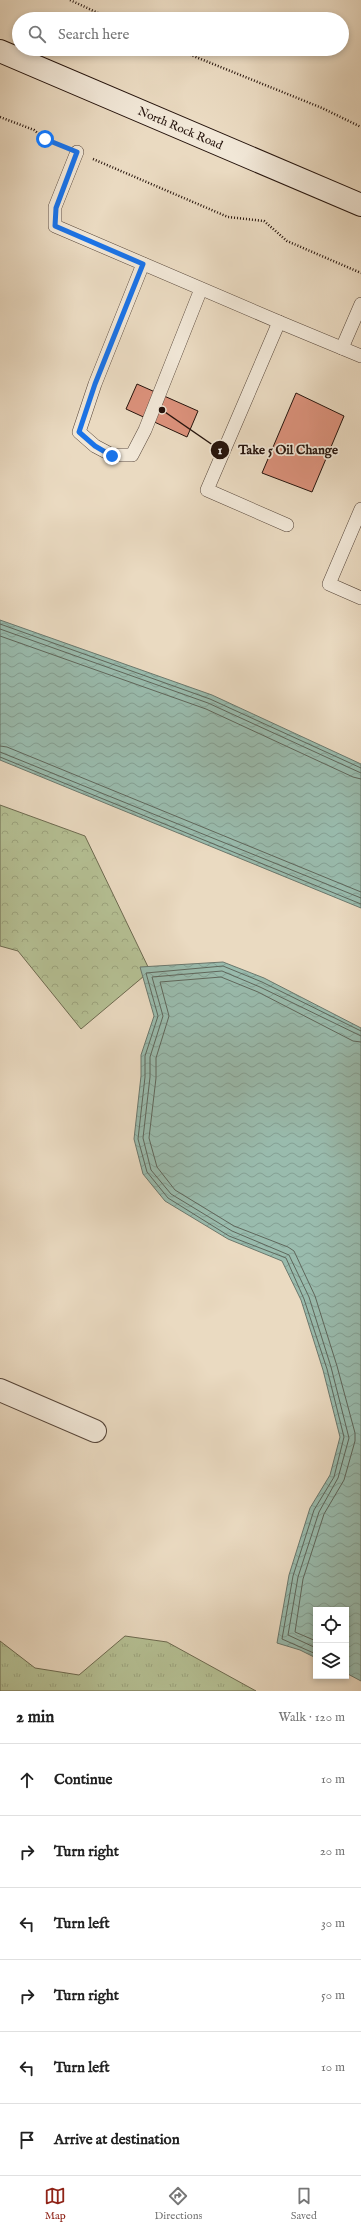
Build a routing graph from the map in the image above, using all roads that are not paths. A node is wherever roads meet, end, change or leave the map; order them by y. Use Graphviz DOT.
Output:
graph roads {
  1 [pos="0,51"];
  2 [pos="77,152"];
  3 [pos="361,205"];
  4 [pos="143,264"];
  5 [pos="201,289"];
  6 [pos="361,304"];
  7 [pos="279,322"];
  8 [pos="342,348"];
  9 [pos="361,356"];
  10 [pos="361,509"];
  11 [pos="287,525"];
  12 [pos="361,598"];
  13 [pos="0,1390"];
  14 [pos="95,1432"];
  1 -- 3 [label="main road, North Rock Road"];
  2 -- 4 [label="lane"];
  4 -- 5 [label="lane"];
  4 -- 5 [label="lane"];
  5 -- 7 [label="lane"];
  6 -- 8 [label="lane"];
  7 -- 8 [label="lane"];
  7 -- 11 [label="lane"];
  8 -- 9 [label="lane"];
  10 -- 12 [label="lane"];
  13 -- 14 [label="main road"];
}
